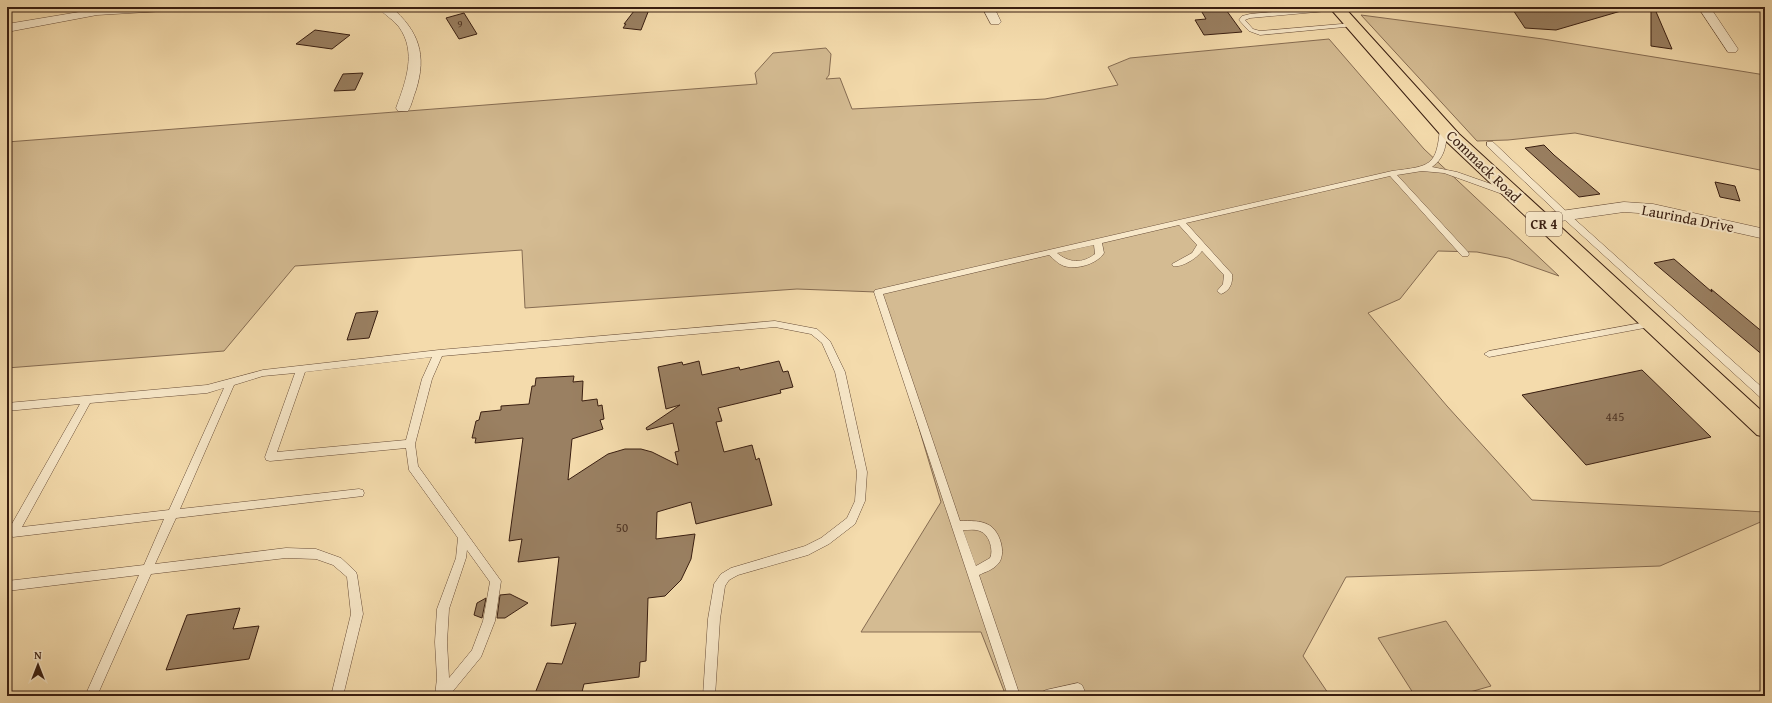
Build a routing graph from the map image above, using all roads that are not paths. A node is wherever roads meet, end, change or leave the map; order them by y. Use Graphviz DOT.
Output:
graph roads {
  1 [pos="181,7"];
  2 [pos="263,7"];
  3 [pos="332,7"];
  4 [pos="384,7"];
  5 [pos="988,7"];
  6 [pos="1704,7"];
  7 [pos="1337,8"];
  8 [pos="995,22"];
  9 [pos="1353,25"];
  10 [pos="7,28"];
  11 [pos="1732,49"];
  12 [pos="403,108"];
  13 [pos="1444,128"];
  14 [pos="1490,144"];
  15 [pos="1423,169"];
  16 [pos="1392,173"];
  17 [pos="1514,195"];
  18 [pos="1567,216"];
  19 [pos="1540,219"];
  20 [pos="1180,221"];
  21 [pos="1765,234"];
  22 [pos="1097,241"];
  23 [pos="1201,245"];
  24 [pos="1050,252"];
  25 [pos="1465,254"];
  26 [pos="1176,264"];
  27 [pos="1221,291"];
  28 [pos="1652,324"];
  29 [pos="439,353"];
  30 [pos="1489,354"];
  31 [pos="301,369"];
  32 [pos="231,382"];
  33 [pos="1765,396"];
  34 [pos="87,400"];
  35 [pos="7,407"];
  36 [pos="1765,428"];
  37 [pos="410,444"];
  38 [pos="359,493"];
  39 [pos="173,514"];
  40 [pos="957,526"];
  41 [pos="464,536"];
  42 [pos="149,568"];
  43 [pos="973,572"];
  44 [pos="7,586"];
  45 [pos="91,696"];
  46 [pos="337,696"];
  47 [pos="441,696"];
  48 [pos="709,696"];
  49 [pos="1014,696"];
  50 [pos="1046,696"];
  51 [pos="1081,696"];
  1 -- 10 [label="street"];
  2 -- 3 [label="street"];
  4 -- 12 [label="street"];
  5 -- 8 [label="street"];
  6 -- 11 [label="street"];
  7 -- 9 [label="main road, Commack Road / CR 4"];
  7 -- 9 [label="lane"];
  9 -- 13 [label="main road, Commack Road / CR 4"];
  13 -- 15 [label="lane"];
  13 -- 17 [label="main road, Commack Road / CR 4"];
  14 -- 18 [label="lane"];
  15 -- 16 [label="lane"];
  15 -- 17 [label="lane"];
  16 -- 20 [label="lane"];
  16 -- 25 [label="lane"];
  17 -- 19 [label="main road, Commack Road / CR 4"];
  18 -- 19 [label="street, Laurinda Drive"];
  18 -- 21 [label="street, Laurinda Drive"];
  18 -- 33 [label="lane"];
  19 -- 28 [label="main road, Commack Road / CR 4"];
  20 -- 22 [label="lane"];
  20 -- 23 [label="lane"];
  22 -- 24 [label="lane"];
  22 -- 24 [label="lane"];
  23 -- 26 [label="lane"];
  23 -- 27 [label="lane"];
  24 -- 40 [label="lane"];
  28 -- 30 [label="lane"];
  28 -- 36 [label="main road, Commack Road / CR 4"];
  29 -- 31 [label="lane"];
  29 -- 37 [label="lane"];
  29 -- 48 [label="lane"];
  31 -- 32 [label="lane"];
  31 -- 37 [label="lane"];
  32 -- 34 [label="lane"];
  32 -- 39 [label="lane"];
  34 -- 35 [label="lane"];
  34 -- 39 [label="lane"];
  37 -- 41 [label="lane"];
  38 -- 39 [label="lane"];
  39 -- 42 [label="lane"];
  40 -- 43 [label="lane"];
  40 -- 43 [label="lane"];
  41 -- 47 [label="lane"];
  41 -- 47 [label="lane"];
  42 -- 44 [label="lane"];
  42 -- 45 [label="lane"];
  42 -- 46 [label="lane"];
  43 -- 49 [label="lane"];
  50 -- 51 [label="lane"];
}
